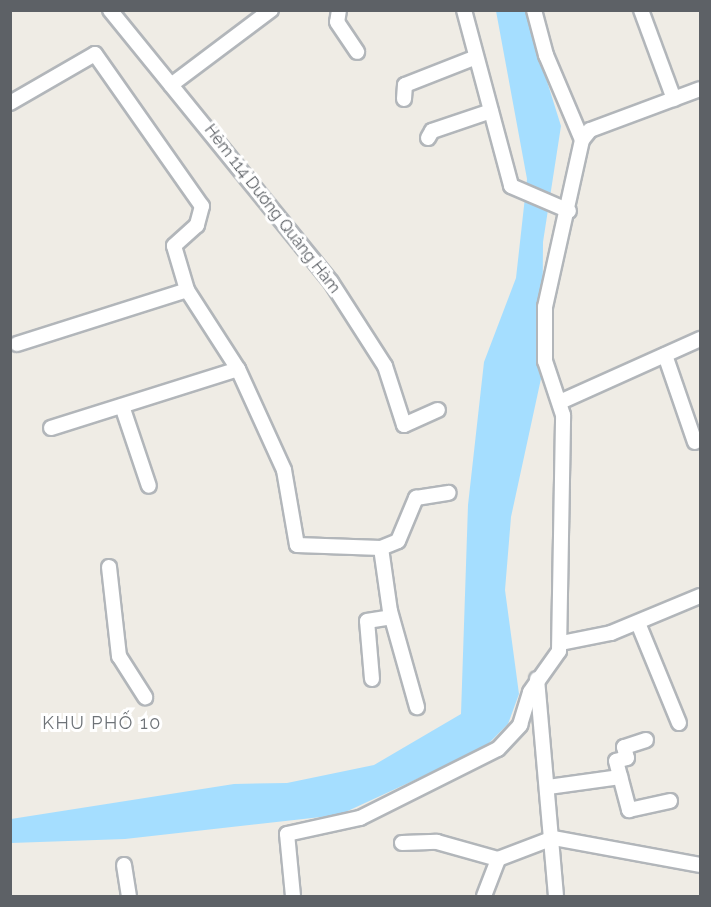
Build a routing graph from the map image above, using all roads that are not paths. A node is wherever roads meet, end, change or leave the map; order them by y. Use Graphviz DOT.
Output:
graph roads {
  1 [pos="110,10"];
  2 [pos="271,10"];
  3 [pos="339,10"];
  4 [pos="464,10"];
  5 [pos="534,10"];
  6 [pos="641,10"];
  7 [pos="357,52"];
  8 [pos="476,57"];
  9 [pos="171,86"];
  10 [pos="700,89"];
  11 [pos="404,99"];
  12 [pos="674,99"];
  13 [pos="10,103"];
  14 [pos="491,111"];
  15 [pos="428,138"];
  16 [pos="582,140"];
  17 [pos="569,211"];
  18 [pos="187,290"];
  19 [pos="700,339"];
  20 [pos="17,344"];
  21 [pos="665,355"];
  22 [pos="238,369"];
  23 [pos="560,402"];
  24 [pos="122,406"];
  25 [pos="438,410"];
  26 [pos="51,428"];
  27 [pos="695,442"];
  28 [pos="149,486"];
  29 [pos="449,493"];
  30 [pos="381,548"];
  31 [pos="109,567"];
  32 [pos="700,596"];
  33 [pos="391,617"];
  34 [pos="638,623"];
  35 [pos="561,643"];
  36 [pos="372,679"];
  37 [pos="537,679"];
  38 [pos="145,697"];
  39 [pos="417,707"];
  40 [pos="679,723"];
  41 [pos="646,740"];
  42 [pos="620,777"];
  43 [pos="548,787"];
  44 [pos="670,801"];
  45 [pos="553,838"];
  46 [pos="402,843"];
  47 [pos="498,859"];
  48 [pos="124,865"];
  49 [pos="700,865"];
  50 [pos="129,897"];
  51 [pos="293,897"];
  52 [pos="484,897"];
  53 [pos="556,897"];
  1 -- 9 [label="street, Hẻm 114 Dương Quảng Hàm"];
  2 -- 9 [label="street"];
  3 -- 7 [label="street"];
  4 -- 8 [label="street"];
  5 -- 16 [label="street"];
  6 -- 12 [label="street"];
  8 -- 11 [label="street"];
  8 -- 14 [label="street"];
  9 -- 25 [label="street, Hẻm 114 Dương Quảng Hàm"];
  10 -- 12 [label="street"];
  12 -- 16 [label="street"];
  13 -- 18 [label="street"];
  14 -- 15 [label="street"];
  14 -- 17 [label="street"];
  16 -- 17 [label="street"];
  17 -- 23 [label="street"];
  18 -- 20 [label="street"];
  18 -- 22 [label="street"];
  19 -- 21 [label="street"];
  21 -- 23 [label="street"];
  21 -- 27 [label="street"];
  22 -- 24 [label="street"];
  22 -- 30 [label="street"];
  23 -- 35 [label="street"];
  24 -- 26 [label="street"];
  24 -- 28 [label="street"];
  29 -- 30 [label="street"];
  30 -- 33 [label="street"];
  31 -- 38 [label="street"];
  32 -- 34 [label="street"];
  33 -- 36 [label="street"];
  33 -- 39 [label="street"];
  34 -- 35 [label="street"];
  34 -- 40 [label="street"];
  35 -- 37 [label="street"];
  37 -- 43 [label="street"];
  37 -- 51 [label="street"];
  41 -- 42 [label="street"];
  42 -- 43 [label="street"];
  42 -- 44 [label="street"];
  43 -- 45 [label="street"];
  45 -- 47 [label="street"];
  45 -- 49 [label="street"];
  45 -- 53 [label="street"];
  46 -- 47 [label="street"];
  47 -- 52 [label="street"];
  48 -- 50 [label="street"];
}
